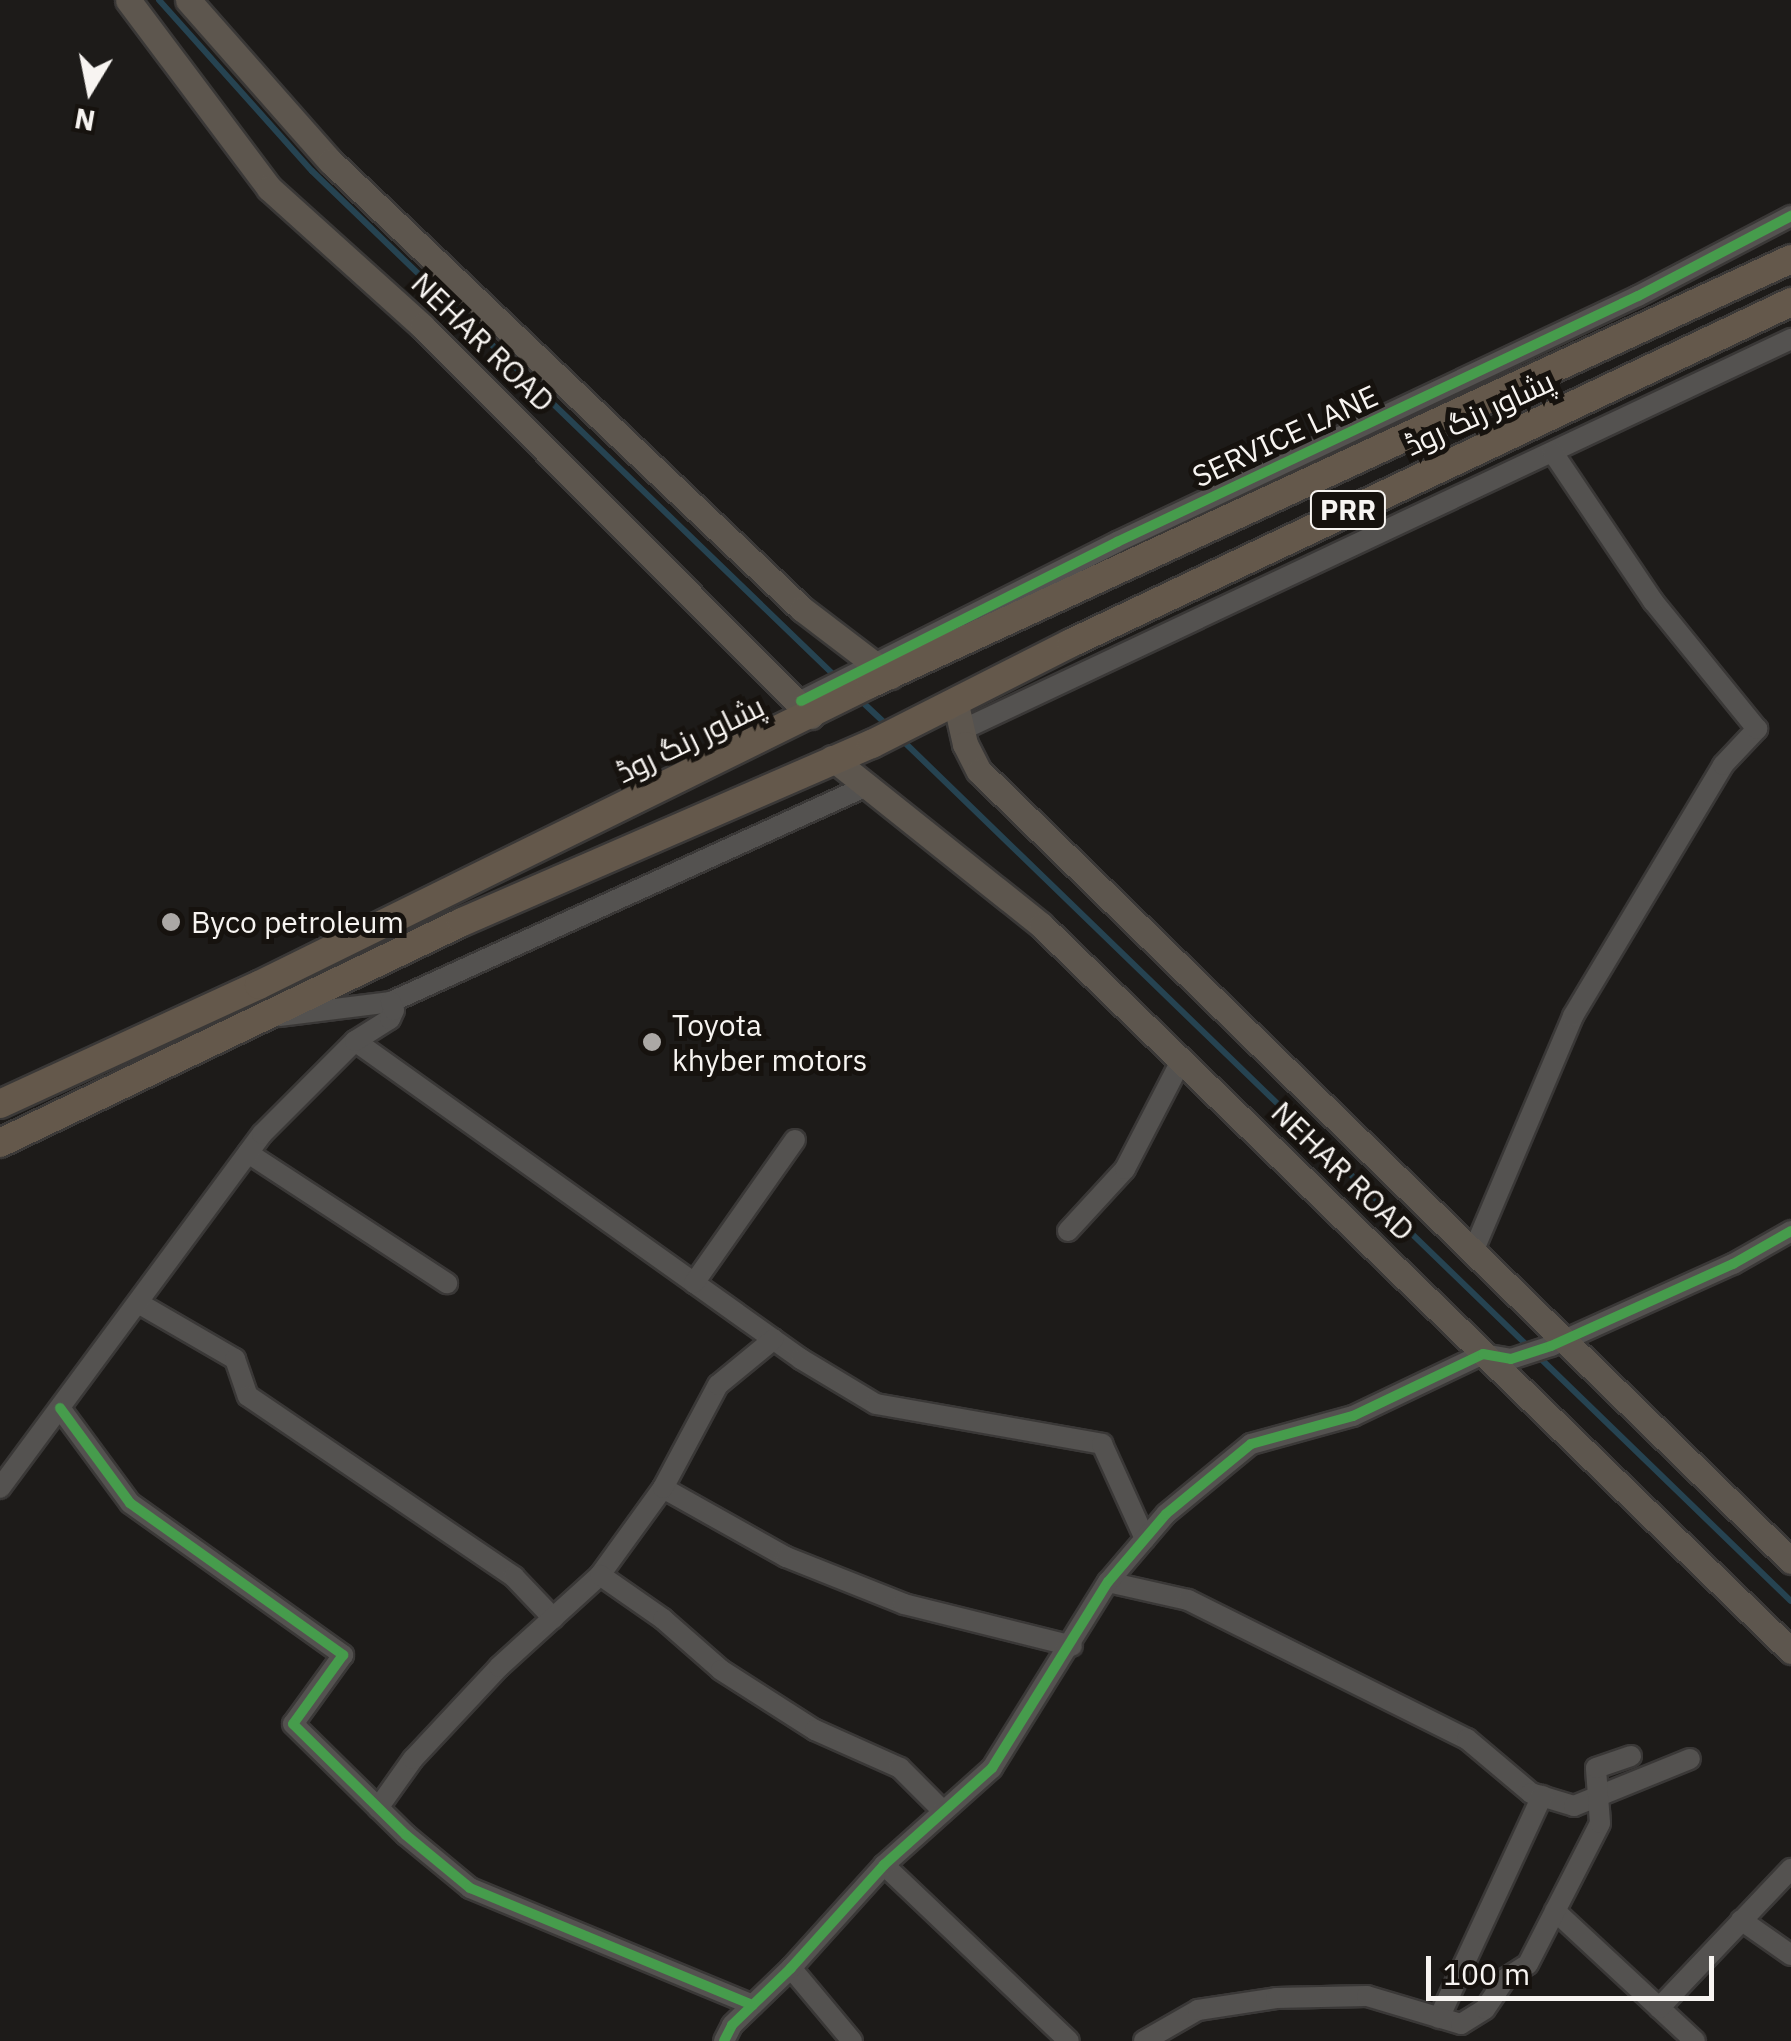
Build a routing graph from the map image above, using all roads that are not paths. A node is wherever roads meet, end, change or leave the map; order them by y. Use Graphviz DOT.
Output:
graph roads {
  1 [pos="128,0"];
  2 [pos="188,0"];
  3 [pos="1791,216"];
  4 [pos="1791,259"];
  5 [pos="1758,274"];
  6 [pos="1786,305"];
  7 [pos="1791,339"];
  8 [pos="1553,453"];
  9 [pos="878,675"];
  10 [pos="955,700"];
  11 [pos="814,708"];
  12 [pos="962,730"];
  13 [pos="832,758"];
  14 [pos="869,786"];
  15 [pos="391,1002"];
  16 [pos="268,1017"];
  17 [pos="355,1041"];
  18 [pos="1180,1063"];
  19 [pos="76,1070"];
  20 [pos="10,1100"];
  21 [pos="90,1100"];
  22 [pos="30,1129"];
  23 [pos="796,1140"];
  24 [pos="0,1143"];
  25 [pos="248,1153"];
  26 [pos="1791,1230"];
  27 [pos="1068,1231"];
  28 [pos="1473,1252"];
  29 [pos="694,1282"];
  30 [pos="446,1283"];
  31 [pos="140,1304"];
  32 [pos="774,1340"];
  33 [pos="1557,1344"];
  34 [pos="1482,1354"];
  35 [pos="60,1408"];
  36 [pos="0,1488"];
  37 [pos="662,1488"];
  38 [pos="1145,1539"];
  39 [pos="1791,1561"];
  40 [pos="600,1575"];
  41 [pos="1108,1582"];
  42 [pos="553,1618"];
  43 [pos="1072,1646"];
  44 [pos="1791,1651"];
  45 [pos="1631,1756"];
  46 [pos="1690,1759"];
  47 [pos="1542,1796"];
  48 [pos="1599,1796"];
  49 [pos="378,1808"];
  50 [pos="943,1812"];
  51 [pos="884,1865"];
  52 [pos="1791,1869"];
  53 [pos="1555,1911"];
  54 [pos="1741,1920"];
  55 [pos="1791,1954"];
  56 [pos="791,1968"];
  57 [pos="753,2005"];
  58 [pos="1659,2008"];
  59 [pos="1439,2018"];
  60 [pos="724,2041"];
  61 [pos="852,2041"];
  62 [pos="1069,2041"];
  63 [pos="1144,2041"];
  64 [pos="1695,2041"];
  1 -- 11 [label="main road, NEHAR ROAD"];
  2 -- 9 [label="main road"];
  3 -- 9 [label="street, SERVICE LANE"];
  4 -- 5 [label="highway, پشاور رنگ روڈ / PRR"];
  5 -- 6 [label="highway"];
  5 -- 9 [label="highway, پشاور رنگ روڈ / PRR"];
  6 -- 10 [label="highway, پشاور رنگ روڈ / PRR"];
  7 -- 8 [label="street"];
  8 -- 12 [label="street"];
  8 -- 28 [label="street"];
  9 -- 11 [label="highway, پشاور رنگ روڈ / PRR"];
  10 -- 12 [label="main road"];
  10 -- 13 [label="highway, پشاور رنگ روڈ / PRR"];
  11 -- 19 [label="highway, پشاور رنگ روڈ / PRR"];
  12 -- 28 [label="main road"];
  13 -- 14 [label="main road, NEHAR ROAD"];
  13 -- 16 [label="highway, پشاور رنگ روڈ / PRR"];
  14 -- 15 [label="street"];
  14 -- 18 [label="main road, NEHAR ROAD"];
  15 -- 16 [label="street"];
  15 -- 17 [label="street"];
  16 -- 21 [label="highway, پشاور رنگ روڈ / PRR"];
  17 -- 25 [label="street"];
  17 -- 29 [label="street"];
  18 -- 27 [label="street"];
  18 -- 34 [label="main road, NEHAR ROAD"];
  19 -- 20 [label="highway, پشاور رنگ روڈ / PRR"];
  19 -- 21 [label="highway"];
  20 -- 22 [label="highway"];
  21 -- 22 [label="highway, پشاور رنگ روڈ / PRR"];
  22 -- 24 [label="highway, پشاور رنگ روڈ / PRR"];
  23 -- 29 [label="street"];
  25 -- 30 [label="street"];
  25 -- 31 [label="street"];
  26 -- 33 [label="street"];
  28 -- 33 [label="main road"];
  29 -- 32 [label="street"];
  31 -- 35 [label="street"];
  31 -- 42 [label="street"];
  32 -- 37 [label="street"];
  32 -- 38 [label="street"];
  33 -- 34 [label="street"];
  33 -- 39 [label="main road"];
  34 -- 38 [label="street"];
  34 -- 44 [label="main road, NEHAR ROAD"];
  35 -- 36 [label="street"];
  35 -- 49 [label="street"];
  37 -- 40 [label="street"];
  37 -- 43 [label="street"];
  38 -- 41 [label="street"];
  40 -- 42 [label="street"];
  40 -- 50 [label="street"];
  41 -- 43 [label="street"];
  41 -- 47 [label="street"];
  42 -- 49 [label="street"];
  43 -- 50 [label="street"];
  45 -- 48 [label="street"];
  46 -- 48 [label="street"];
  47 -- 48 [label="street"];
  47 -- 59 [label="street"];
  48 -- 53 [label="street"];
  49 -- 57 [label="street"];
  50 -- 51 [label="street"];
  51 -- 56 [label="street"];
  51 -- 62 [label="street"];
  52 -- 54 [label="street"];
  53 -- 58 [label="street"];
  53 -- 59 [label="street"];
  54 -- 55 [label="street"];
  54 -- 58 [label="street"];
  56 -- 57 [label="street"];
  56 -- 61 [label="street"];
  57 -- 60 [label="street"];
  58 -- 64 [label="street"];
  59 -- 63 [label="street"];
}
